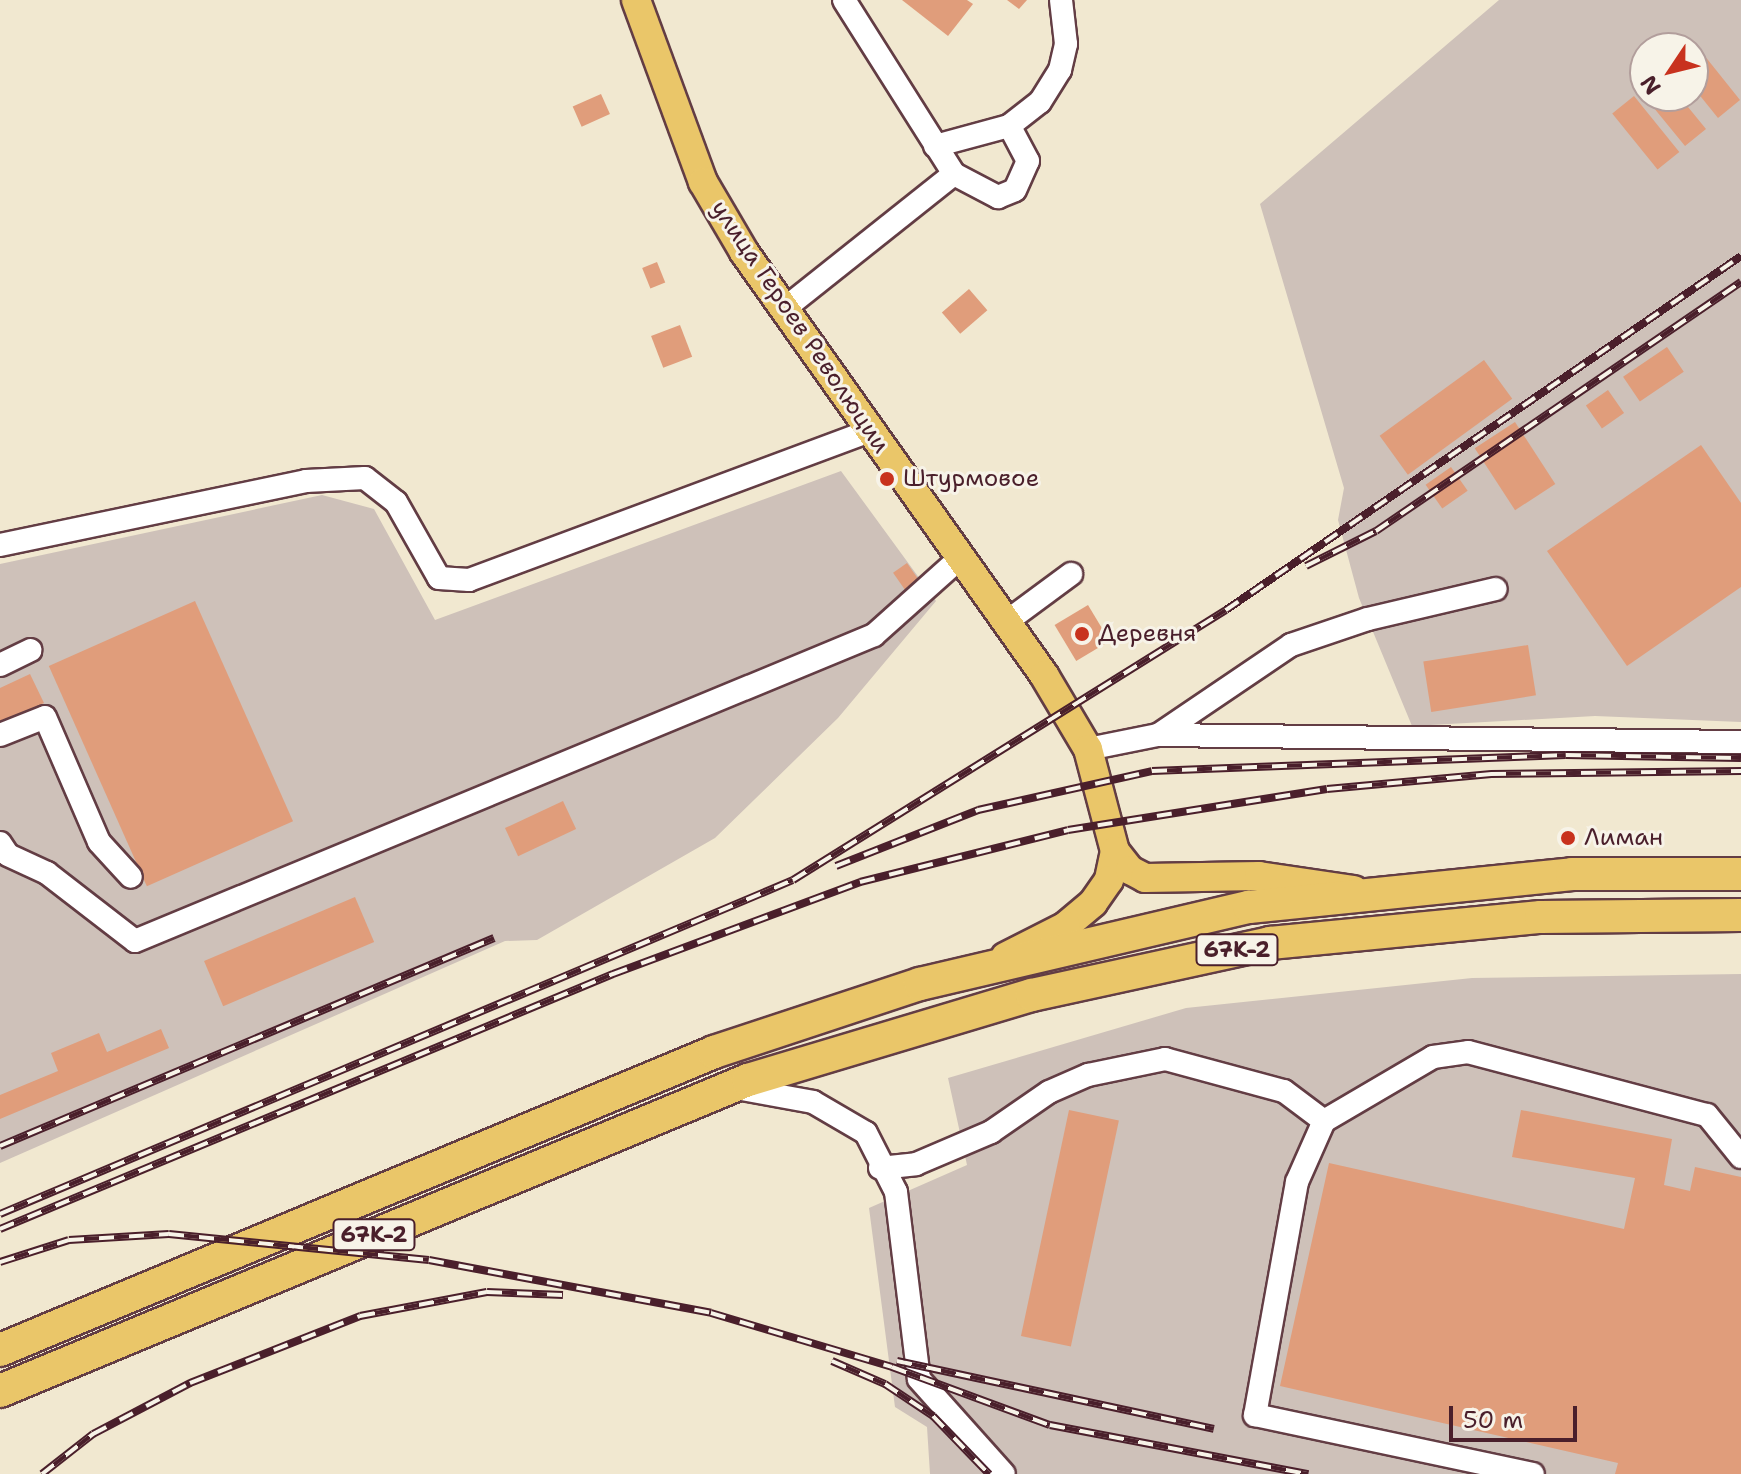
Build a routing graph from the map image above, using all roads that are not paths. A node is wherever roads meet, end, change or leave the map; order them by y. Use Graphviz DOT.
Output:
graph roads {
  1 [pos="636,0"];
  2 [pos="844,0"];
  3 [pos="1061,0"];
  4 [pos="1009,126"];
  5 [pos="935,146"];
  6 [pos="954,174"];
  7 [pos="784,309"];
  8 [pos="869,431"];
  9 [pos="0,545"];
  10 [pos="960,558"];
  11 [pos="1071,574"];
  12 [pos="1496,589"];
  13 [pos="1006,622"];
  14 [pos="31,650"];
  15 [pos="0,665"];
  16 [pos="0,735"];
  17 [pos="1158,735"];
  18 [pos="1741,742"];
  19 [pos="1088,749"];
  20 [pos="1115,851"];
  21 [pos="3,852"];
  22 [pos="1741,874"];
  23 [pos="131,877"];
  24 [pos="1387,894"];
  25 [pos="1741,915"];
  26 [pos="985,967"];
  27 [pos="731,1087"];
  28 [pos="1324,1121"];
  29 [pos="1741,1157"];
  30 [pos="880,1168"];
  31 [pos="0,1350"];
  32 [pos="0,1391"];
  33 [pos="1004,1474"];
  34 [pos="1533,1474"];
  1 -- 7 [label="main road, улица Героев Революции"];
  2 -- 5 [label="street"];
  3 -- 4 [label="street"];
  4 -- 5 [label="street"];
  4 -- 6 [label="street"];
  5 -- 6 [label="street"];
  6 -- 7 [label="street"];
  7 -- 8 [label="main road, улица Героев Революции"];
  8 -- 9 [label="street"];
  8 -- 10 [label="main road, улица Героев Революции"];
  10 -- 13 [label="main road, улица Героев Революции"];
  10 -- 21 [label="street"];
  11 -- 13 [label="street"];
  12 -- 17 [label="street"];
  13 -- 19 [label="main road, улица Героев Революции"];
  14 -- 15 [label="street"];
  16 -- 23 [label="street"];
  17 -- 18 [label="street"];
  17 -- 19 [label="street"];
  19 -- 20 [label="main road, улица Героев Революции"];
  20 -- 24 [label="main road"];
  20 -- 26 [label="main road"];
  22 -- 24 [label="highway, 67К-2"];
  24 -- 26 [label="highway, 67К-2"];
  25 -- 27 [label="highway, 67К-2"];
  26 -- 31 [label="highway, 67К-2"];
  27 -- 30 [label="street"];
  27 -- 32 [label="highway, 67К-2"];
  28 -- 29 [label="street"];
  28 -- 30 [label="street"];
  28 -- 34 [label="street"];
  30 -- 33 [label="street"];
}
